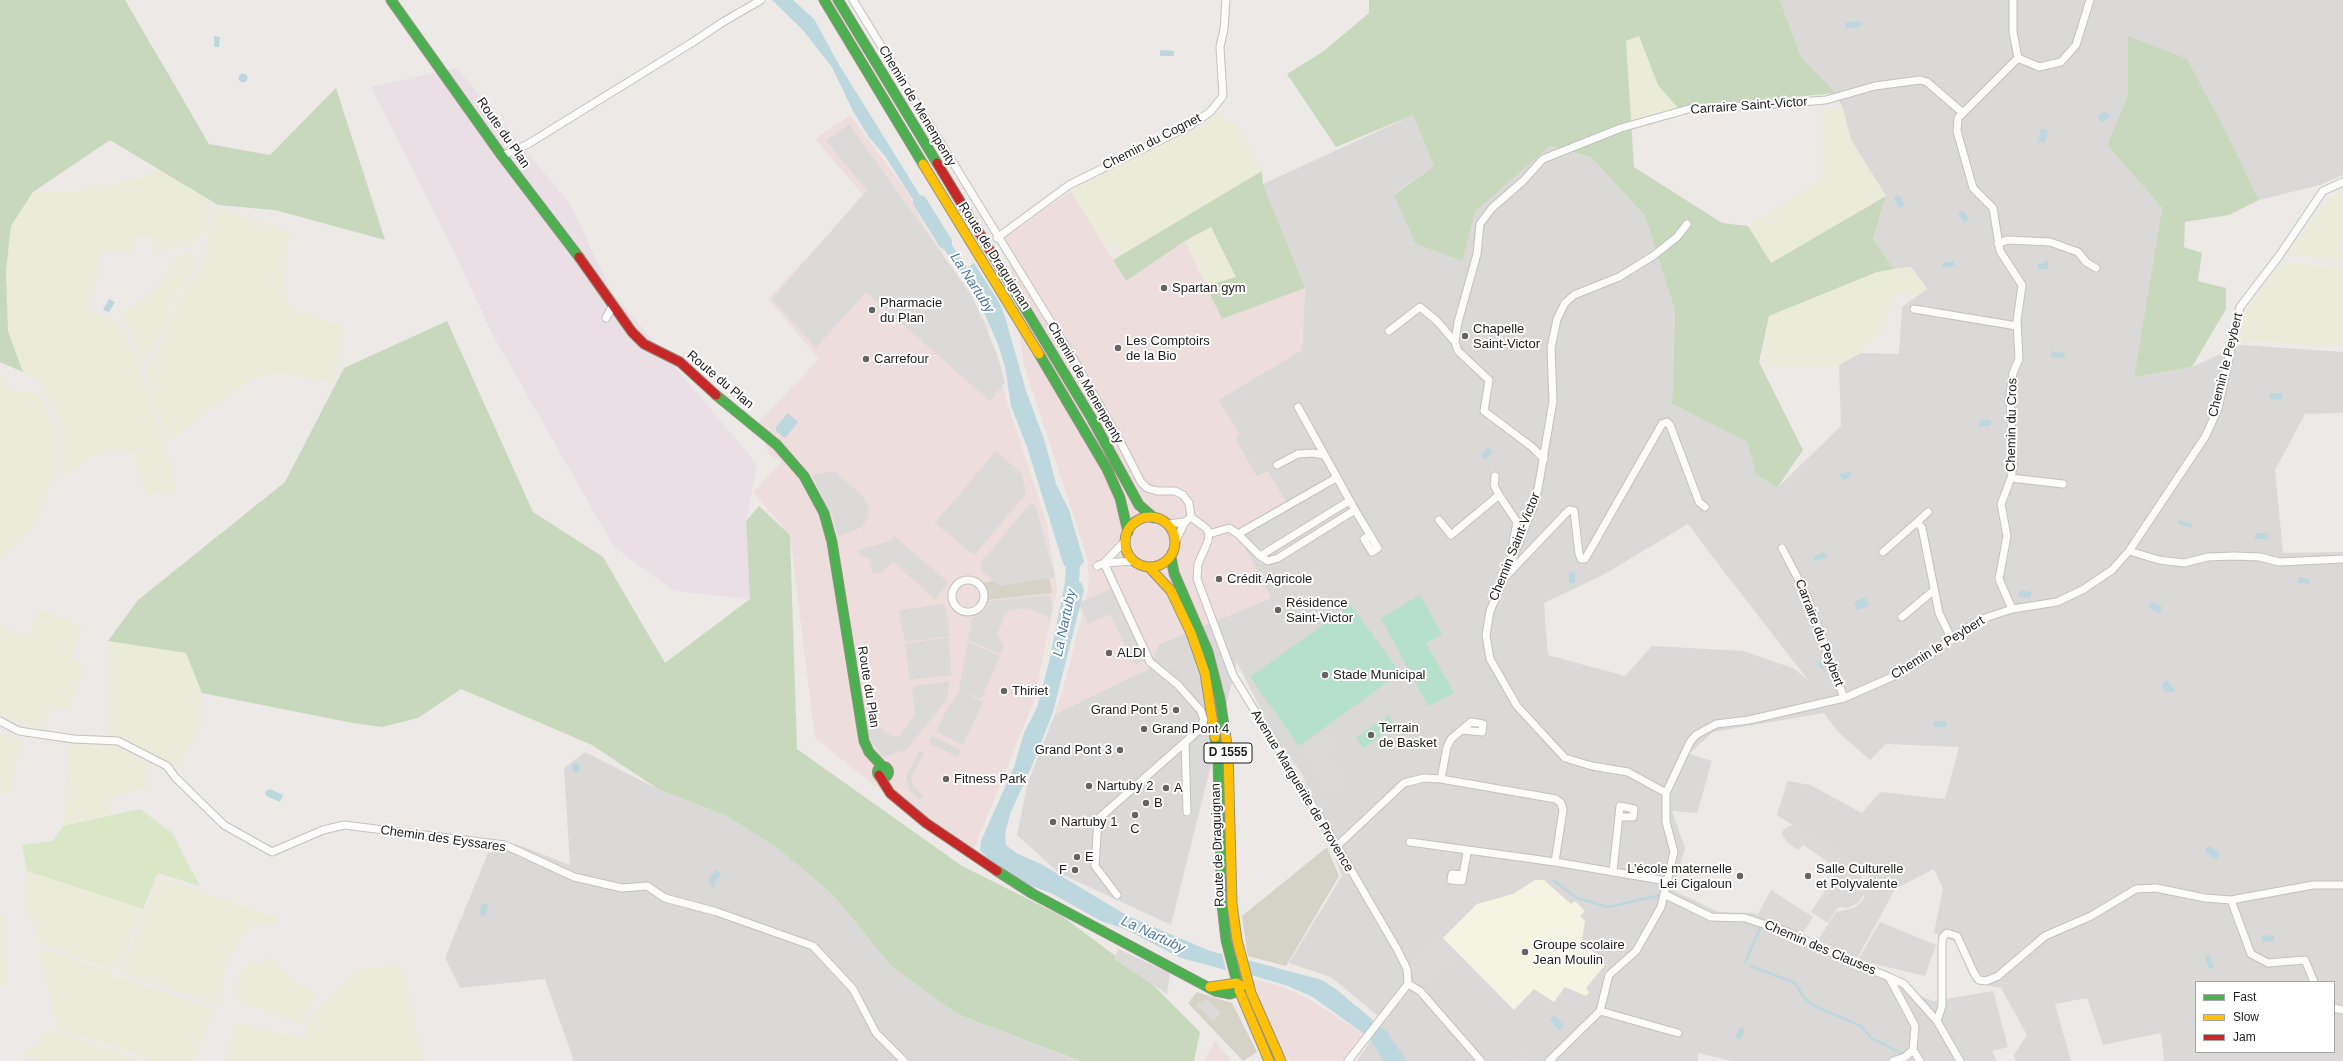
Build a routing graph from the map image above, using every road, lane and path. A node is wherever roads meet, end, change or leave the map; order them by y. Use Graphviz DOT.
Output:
graph roads {
  1 [pos="391,0"];
  2 [pos="761,0"];
  3 [pos="824,0"];
  4 [pos="838,0"];
  5 [pos="853,0"];
  6 [pos="1226,0"];
  7 [pos="2013,0"];
  8 [pos="2090,0"];
  9 [pos="2018,58"];
  10 [pos="1963,113"];
  11 [pos="502,156"];
  12 [pos="2343,182"];
  13 [pos="1687,224"];
  14 [pos="997,238"];
  15 [pos="1998,244"];
  16 [pos="2096,268"];
  17 [pos="613,305"];
  18 [pos="1914,309"];
  19 [pos="606,318"];
  20 [pos="2017,326"];
  21 [pos="1389,331"];
  22 [pos="1456,342"];
  23 [pos="1298,406"];
  24 [pos="1324,455"];
  25 [pos="1544,459"];
  26 [pos="1277,465"];
  27 [pos="1495,476"];
  28 [pos="1336,478"];
  29 [pos="2012,478"];
  30 [pos="2063,484"];
  31 [pos="1499,495"];
  32 [pos="1349,501"];
  33 [pos="1705,507"];
  34 [pos="1354,510"];
  35 [pos="1928,512"];
  36 [pos="1191,517"];
  37 [pos="1154,518"];
  38 [pos="1439,520"];
  39 [pos="1185,522"];
  40 [pos="1917,522"];
  41 [pos="1167,524"];
  42 [pos="1209,534"];
  43 [pos="1238,534"];
  44 [pos="1370,535"];
  45 [pos="1127,536"];
  46 [pos="1175,542"];
  47 [pos="1782,548"];
  48 [pos="2129,551"];
  49 [pos="1883,552"];
  50 [pos="1170,556"];
  51 [pos="1260,556"];
  52 [pos="2343,559"];
  53 [pos="1134,560"];
  54 [pos="1104,563"];
  55 [pos="1510,565"];
  56 [pos="1097,566"];
  57 [pos="1149,567"];
  58 [pos="1505,576"];
  59 [pos="1934,591"];
  60 [pos="2012,609"];
  61 [pos="976,610"];
  62 [pos="1902,617"];
  63 [pos="1952,640"];
  64 [pos="1844,698"];
  65 [pos="0,721"];
  66 [pos="1462,730"];
  67 [pos="1185,742"];
  68 [pos="1442,779"];
  69 [pos="1666,793"];
  70 [pos="1187,812"];
  71 [pos="1620,818"];
  72 [pos="1410,842"];
  73 [pos="1337,846"];
  74 [pos="1467,850"];
  75 [pos="1555,862"];
  76 [pos="1613,871"];
  77 [pos="1463,875"];
  78 [pos="1667,881"];
  79 [pos="2343,885"];
  80 [pos="1664,894"];
  81 [pos="1117,895"];
  82 [pos="2231,900"];
  83 [pos="1889,977"];
  84 [pos="2314,981"];
  85 [pos="1242,984"];
  86 [pos="1408,984"];
  87 [pos="1600,1011"];
  88 [pos="1937,1021"];
  89 [pos="1678,1033"];
  90 [pos="1913,1050"];
  91 [pos="904,1061"];
  92 [pos="1269,1061"];
  93 [pos="1281,1061"];
  94 [pos="1348,1061"];
  95 [pos="1482,1061"];
  96 [pos="1549,1061"];
  97 [pos="1893,1061"];
  98 [pos="1920,1061"];
  99 [pos="1960,1061"];
  1 -- 11 [label="main road, Route du Plan"];
  2 -- 11 [label="street"];
  3 -- 45 [label="main road, Route de Draguignan"];
  4 -- 37 [label="main road, Route de Draguignan"];
  5 -- 14 [label="street, Chemin de Menenpenty"];
  6 -- 14 [label="street, Chemin du Cognet"];
  7 -- 9 [label="street"];
  8 -- 9 [label="street"];
  9 -- 10 [label="street, Chemin du Cros"];
  10 -- 15 [label="street, Chemin du Cros"];
  10 -- 22 [label="street, Carraire Saint-Victor"];
  11 -- 17 [label="main road, Route du Plan"];
  12 -- 48 [label="street, Chemin le Peybert"];
  13 -- 25 [label="street, Chemin Saint-Victor"];
  14 -- 36 [label="street, Chemin de Menenpenty"];
  15 -- 16 [label="street"];
  15 -- 20 [label="street, Chemin du Cros"];
  17 -- 19 [label="street"];
  17 -- 85 [label="main road, Route du Plan"];
  18 -- 20 [label="street"];
  20 -- 29 [label="street, Chemin du Cros"];
  21 -- 22 [label="street"];
  22 -- 25 [label="street"];
  23 -- 24 [label="street"];
  24 -- 26 [label="street"];
  24 -- 28 [label="street"];
  25 -- 55 [label="street, Chemin Saint-Victor"];
  27 -- 31 [label="street"];
  28 -- 32 [label="street"];
  28 -- 43 [label="street"];
  29 -- 30 [label="street"];
  29 -- 60 [label="street, Chemin du Cros"];
  31 -- 38 [label="street"];
  31 -- 55 [label="street"];
  32 -- 34 [label="street"];
  32 -- 51 [label="street"];
  33 -- 58 [label="street"];
  34 -- 44 [label="street"];
  34 -- 51 [label="street"];
  35 -- 40 [label="street"];
  36 -- 39 [label="street"];
  36 -- 42 [label="street"];
  37 -- 41 [label="main road"];
  37 -- 45 [label="main road"];
  39 -- 41 [label="street"];
  39 -- 46 [label="street"];
  40 -- 49 [label="street"];
  40 -- 59 [label="street"];
  41 -- 46 [label="main road"];
  42 -- 43 [label="street"];
  42 -- 73 [label="street, Avenue Marguerite de Provence"];
  43 -- 51 [label="street"];
  45 -- 53 [label="main road"];
  45 -- 54 [label="street"];
  46 -- 50 [label="main road"];
  47 -- 64 [label="street, Carraire du Peybert"];
  48 -- 52 [label="street"];
  48 -- 60 [label="street, Chemin le Peybert"];
  50 -- 57 [label="main road"];
  50 -- 85 [label="main road, Route de Draguignan / D 1555"];
  53 -- 54 [label="street"];
  53 -- 57 [label="main road"];
  54 -- 56 [label="street"];
  54 -- 67 [label="street"];
  55 -- 58 [label="street, Chemin Saint-Victor"];
  57 -- 85 [label="main road, Route de Draguignan / D 1555"];
  58 -- 69 [label="street, Chemin Saint-Victor"];
  59 -- 62 [label="street"];
  59 -- 63 [label="street"];
  60 -- 63 [label="street, Chemin le Peybert"];
  61 -- 61 [label="street"];
  63 -- 64 [label="street, Chemin le Peybert"];
  64 -- 69 [label="street, Chemin le Peybert"];
  65 -- 91 [label="street, Chemin des Eyssares"];
  66 -- 68 [label="street"];
  67 -- 70 [label="street"];
  67 -- 81 [label="street"];
  68 -- 73 [label="street"];
  68 -- 75 [label="street"];
  69 -- 78 [label="street, Chemin le Peybert"];
  71 -- 76 [label="street"];
  72 -- 74 [label="street"];
  73 -- 86 [label="street, Avenue Marguerite de Provence"];
  74 -- 75 [label="street"];
  74 -- 77 [label="street"];
  75 -- 76 [label="street"];
  76 -- 78 [label="street"];
  78 -- 80 [label="street, Chemin le Peybert"];
  79 -- 82 [label="street"];
  80 -- 83 [label="street, Chemin des Clauses"];
  80 -- 87 [label="street, Chemin le Peybert"];
  82 -- 84 [label="street"];
  82 -- 88 [label="street"];
  83 -- 88 [label="street"];
  83 -- 90 [label="street, Chemin des Clauses"];
  85 -- 92 [label="main road, Route de Draguignan / D 1555"];
  85 -- 93 [label="main road, Route de Draguignan / D 1555"];
  86 -- 94 [label="street"];
  86 -- 95 [label="street"];
  87 -- 89 [label="street"];
  87 -- 96 [label="street"];
  88 -- 99 [label="street"];
  90 -- 97 [label="street"];
  90 -- 98 [label="street"];
}
